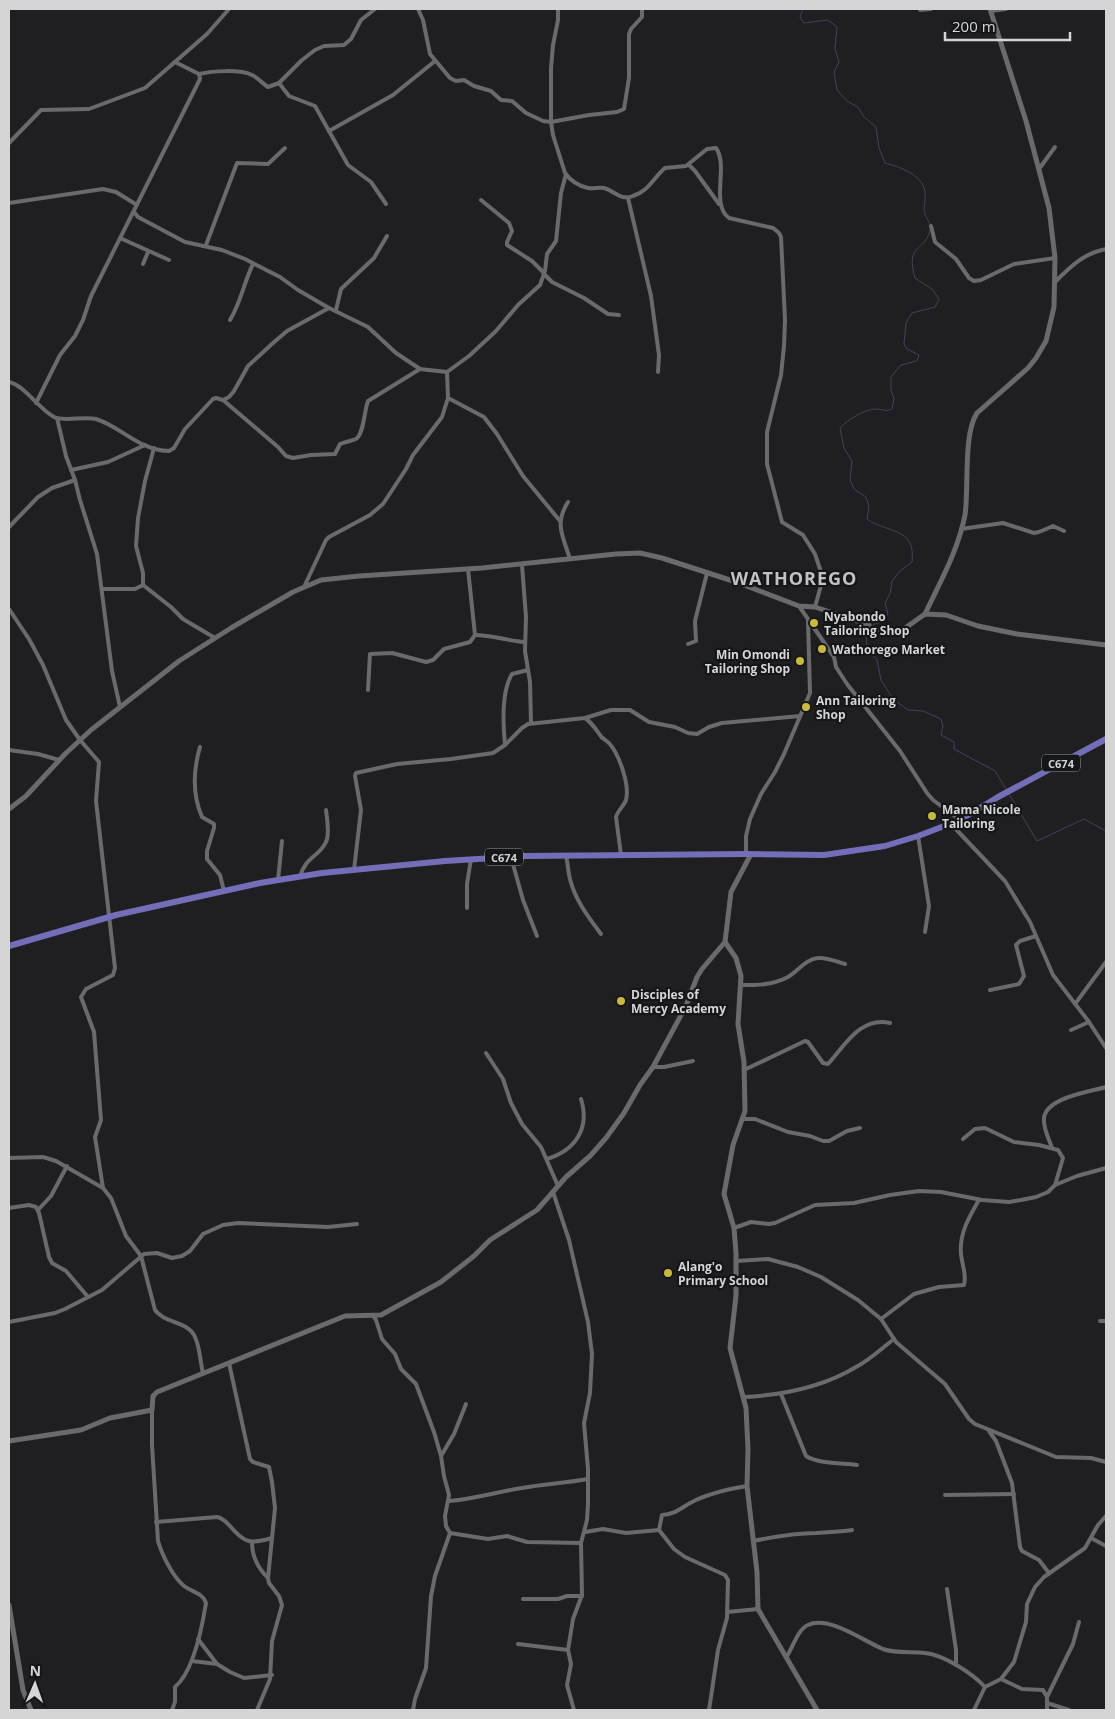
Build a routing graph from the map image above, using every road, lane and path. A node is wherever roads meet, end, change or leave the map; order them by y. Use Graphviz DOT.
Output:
graph roads {
  1 [pos="229,9"];
  2 [pos="374,9"];
  3 [pos="418,9"];
  4 [pos="558,9"];
  5 [pos="642,9"];
  6 [pos="930,9"];
  7 [pos="1006,9"];
  8 [pos="920,10"];
  9 [pos="991,10"];
  10 [pos="435,61"];
  11 [pos="176,62"];
  12 [pos="200,74"];
  13 [pos="280,83"];
  14 [pos="551,122"];
  15 [pos="329,131"];
  16 [pos="9,144"];
  17 [pos="1055,147"];
  18 [pos="285,148"];
  19 [pos="688,165"];
  20 [pos="1039,169"];
  21 [pos="566,174"];
  22 [pos="628,198"];
  23 [pos="481,200"];
  24 [pos="9,203"];
  25 [pos="386,204"];
  26 [pos="137,205"];
  27 [pos="720,206"];
  28 [pos="134,212"];
  29 [pos="931,226"];
  30 [pos="387,236"];
  31 [pos="120,238"];
  32 [pos="206,245"];
  33 [pos="1106,249"];
  34 [pos="148,252"];
  35 [pos="1055,258"];
  36 [pos="169,260"];
  37 [pos="143,264"];
  38 [pos="254,264"];
  39 [pos="544,274"];
  40 [pos="1054,282"];
  41 [pos="330,308"];
  42 [pos="336,310"];
  43 [pos="619,316"];
  44 [pos="230,320"];
  45 [pos="420,369"];
  46 [pos="447,372"];
  47 [pos="658,372"];
  48 [pos="9,382"];
  49 [pos="448,398"];
  50 [pos="223,400"];
  51 [pos="36,403"];
  52 [pos="57,418"];
  53 [pos="145,445"];
  54 [pos="154,448"];
  55 [pos="71,470"];
  56 [pos="75,480"];
  57 [pos="568,502"];
  58 [pos="560,521"];
  59 [pos="9,526"];
  60 [pos="961,529"];
  61 [pos="1064,531"];
  62 [pos="570,559"];
  63 [pos="522,565"];
  64 [pos="468,569"];
  65 [pos="707,573"];
  66 [pos="142,585"];
  67 [pos="304,587"];
  68 [pos="103,589"];
  69 [pos="799,606"];
  70 [pos="815,607"];
  71 [pos="9,609"];
  72 [pos="925,614"];
  73 [pos="808,621"];
  74 [pos="869,625"];
  75 [pos="876,629"];
  76 [pos="475,635"];
  77 [pos="215,638"];
  78 [pos="525,642"];
  79 [pos="688,644"];
  80 [pos="1106,645"];
  81 [pos="528,670"];
  82 [pos="368,690"];
  83 [pos="120,707"];
  84 [pos="800,716"];
  85 [pos="585,718"];
  86 [pos="531,723"];
  87 [pos="1106,739"];
  88 [pos="80,740"];
  89 [pos="505,745"];
  90 [pos="200,747"];
  91 [pos="9,750"];
  92 [pos="59,760"];
  93 [pos="9,809"];
  94 [pos="326,810"];
  95 [pos="955,820"];
  96 [pos="918,836"];
  97 [pos="282,841"];
  98 [pos="748,854"];
  99 [pos="511,856"];
  100 [pos="566,856"];
  101 [pos="621,856"];
  102 [pos="471,859"];
  103 [pos="354,870"];
  104 [pos="300,877"];
  105 [pos="278,880"];
  106 [pos="224,891"];
  107 [pos="468,908"];
  108 [pos="109,917"];
  109 [pos="925,932"];
  110 [pos="601,934"];
  111 [pos="537,936"];
  112 [pos="1036,936"];
  113 [pos="724,942"];
  114 [pos="9,946"];
  115 [pos="1106,962"];
  116 [pos="845,964"];
  117 [pos="741,985"];
  118 [pos="990,990"];
  119 [pos="1074,1004"];
  120 [pos="1089,1022"];
  121 [pos="890,1023"];
  122 [pos="1071,1030"];
  123 [pos="1106,1048"];
  124 [pos="486,1054"];
  125 [pos="693,1061"];
  126 [pos="654,1067"];
  127 [pos="744,1070"];
  128 [pos="1106,1087"];
  129 [pos="582,1099"];
  130 [pos="743,1119"];
  131 [pos="860,1128"];
  132 [pos="963,1139"];
  133 [pos="1052,1148"];
  134 [pos="9,1158"];
  135 [pos="547,1159"];
  136 [pos="68,1166"];
  137 [pos="1106,1168"];
  138 [pos="1055,1185"];
  139 [pos="558,1186"];
  140 [pos="103,1188"];
  141 [pos="553,1192"];
  142 [pos="979,1200"];
  143 [pos="9,1208"];
  144 [pos="38,1210"];
  145 [pos="357,1224"];
  146 [pos="734,1228"];
  147 [pos="141,1256"];
  148 [pos="736,1261"];
  149 [pos="88,1297"];
  150 [pos="373,1316"];
  151 [pos="881,1319"];
  152 [pos="1100,1321"];
  153 [pos="1106,1321"];
  154 [pos="9,1322"];
  155 [pos="894,1339"];
  156 [pos="229,1363"];
  157 [pos="203,1373"];
  158 [pos="781,1394"];
  159 [pos="744,1397"];
  160 [pos="466,1404"];
  161 [pos="152,1410"];
  162 [pos="989,1431"];
  163 [pos="9,1441"];
  164 [pos="441,1456"];
  165 [pos="1106,1462"];
  166 [pos="857,1465"];
  167 [pos="588,1479"];
  168 [pos="747,1486"];
  169 [pos="1014,1494"];
  170 [pos="945,1495"];
  171 [pos="449,1501"];
  172 [pos="1106,1516"];
  173 [pos="156,1522"];
  174 [pos="658,1530"];
  175 [pos="852,1530"];
  176 [pos="585,1532"];
  177 [pos="450,1533"];
  178 [pos="272,1538"];
  179 [pos="1092,1538"];
  180 [pos="753,1541"];
  181 [pos="252,1543"];
  182 [pos="581,1543"];
  183 [pos="1106,1546"];
  184 [pos="1049,1573"];
  185 [pos="268,1578"];
  186 [pos="947,1589"];
  187 [pos="582,1596"];
  188 [pos="523,1599"];
  189 [pos="9,1605"];
  190 [pos="758,1609"];
  191 [pos="727,1612"];
  192 [pos="1079,1622"];
  193 [pos="198,1639"];
  194 [pos="518,1644"];
  195 [pos="568,1650"];
  196 [pos="787,1656"];
  197 [pos="192,1661"];
  198 [pos="217,1664"];
  199 [pos="956,1665"];
  200 [pos="272,1675"];
  201 [pos="1001,1679"];
  202 [pos="985,1687"];
  203 [pos="1047,1697"];
  204 [pos="1047,1703"];
  205 [pos="32,1710"];
  206 [pos="172,1710"];
  207 [pos="257,1710"];
  208 [pos="413,1710"];
  209 [pos="574,1710"];
  210 [pos="709,1710"];
  211 [pos="817,1710"];
  212 [pos="974,1710"];
  213 [pos="1047,1710"];
  214 [pos="1069,1710"];
  1 -- 11 [label="street"];
  2 -- 13 [label="street"];
  3 -- 10 [label="street"];
  4 -- 14 [label="street"];
  5 -- 14 [label="street"];
  6 -- 8 [label="street"];
  7 -- 9 [label="street"];
  9 -- 20 [label="street"];
  10 -- 14 [label="street"];
  10 -- 15 [label="street"];
  11 -- 12 [label="street"];
  11 -- 16 [label="street"];
  12 -- 13 [label="street"];
  12 -- 26 [label="street"];
  13 -- 15 [label="street"];
  14 -- 21 [label="street"];
  15 -- 25 [label="street"];
  17 -- 20 [label="street"];
  18 -- 32 [label="street"];
  19 -- 22 [label="street"];
  19 -- 27 [label="street"];
  19 -- 27 [label="street"];
  20 -- 35 [label="street"];
  21 -- 22 [label="street"];
  21 -- 39 [label="street"];
  22 -- 47 [label="street"];
  23 -- 39 [label="street"];
  24 -- 26 [label="street"];
  26 -- 28 [label="street"];
  27 -- 70 [label="street"];
  28 -- 31 [label="street"];
  28 -- 32 [label="street"];
  29 -- 35 [label="street"];
  30 -- 42 [label="street"];
  31 -- 34 [label="street"];
  31 -- 51 [label="street"];
  32 -- 38 [label="street"];
  33 -- 40 [label="street"];
  34 -- 36 [label="street"];
  34 -- 37 [label="street"];
  35 -- 40 [label="street"];
  38 -- 41 [label="street"];
  38 -- 44 [label="street"];
  39 -- 43 [label="street"];
  39 -- 46 [label="street"];
  40 -- 60 [label="street"];
  41 -- 42 [label="street"];
  41 -- 50 [label="street"];
  42 -- 45 [label="street"];
  45 -- 46 [label="street"];
  45 -- 50 [label="street"];
  46 -- 49 [label="street"];
  48 -- 51 [label="street"];
  49 -- 58 [label="street"];
  49 -- 67 [label="street"];
  50 -- 54 [label="street"];
  51 -- 52 [label="street"];
  52 -- 53 [label="street"];
  52 -- 55 [label="street"];
  53 -- 54 [label="street"];
  53 -- 55 [label="street"];
  54 -- 66 [label="street"];
  55 -- 56 [label="street"];
  56 -- 59 [label="street"];
  56 -- 68 [label="street"];
  57 -- 58 [label="street"];
  58 -- 62 [label="street"];
  60 -- 61 [label="street"];
  60 -- 72 [label="street"];
  62 -- 63 [label="street"];
  62 -- 65 [label="street"];
  63 -- 64 [label="street"];
  63 -- 78 [label="street"];
  64 -- 67 [label="street"];
  64 -- 76 [label="street"];
  65 -- 69 [label="street"];
  65 -- 79 [label="street"];
  66 -- 68 [label="street"];
  66 -- 77 [label="street"];
  67 -- 77 [label="street"];
  68 -- 83 [label="street"];
  69 -- 70 [label="street"];
  69 -- 73 [label="street"];
  70 -- 74 [label="street"];
  71 -- 88 [label="street"];
  72 -- 75 [label="street"];
  72 -- 80 [label="street"];
  73 -- 84 [label="street"];
  73 -- 95 [label="street"];
  74 -- 75 [label="street"];
  76 -- 78 [label="street"];
  76 -- 82 [label="street"];
  77 -- 83 [label="street"];
  78 -- 81 [label="street"];
  81 -- 86 [label="street"];
  81 -- 89 [label="street"];
  83 -- 88 [label="street"];
  84 -- 85 [label="street"];
  84 -- 98 [label="street"];
  85 -- 86 [label="street"];
  85 -- 101 [label="street"];
  86 -- 89 [label="street"];
  87 -- 95 [label="main road, C674"];
  88 -- 92 [label="street"];
  88 -- 108 [label="street"];
  89 -- 103 [label="street"];
  90 -- 106 [label="street"];
  91 -- 92 [label="street"];
  92 -- 93 [label="street"];
  94 -- 104 [label="street"];
  95 -- 96 [label="main road, C674"];
  95 -- 112 [label="street"];
  96 -- 98 [label="main road, C674"];
  96 -- 109 [label="street"];
  97 -- 105 [label="street"];
  98 -- 101 [label="main road, C674"];
  98 -- 113 [label="street"];
  99 -- 100 [label="main road, C674"];
  99 -- 102 [label="main road, C674"];
  99 -- 111 [label="street"];
  100 -- 101 [label="main road, C674"];
  100 -- 110 [label="street"];
  102 -- 103 [label="main road, C674"];
  102 -- 107 [label="street"];
  103 -- 104 [label="main road, C674"];
  104 -- 105 [label="main road, C674"];
  105 -- 106 [label="main road, C674"];
  106 -- 108 [label="main road, C674"];
  108 -- 114 [label="main road, C674"];
  108 -- 140 [label="street"];
  112 -- 118 [label="street"];
  112 -- 119 [label="street"];
  113 -- 117 [label="street"];
  113 -- 126 [label="street"];
  115 -- 119 [label="street"];
  116 -- 117 [label="street"];
  117 -- 127 [label="street"];
  119 -- 120 [label="street"];
  120 -- 122 [label="street"];
  120 -- 123 [label="street"];
  121 -- 127 [label="street"];
  124 -- 135 [label="street"];
  125 -- 126 [label="street"];
  126 -- 139 [label="street"];
  127 -- 130 [label="street"];
  128 -- 133 [label="street"];
  129 -- 135 [label="street"];
  130 -- 131 [label="street"];
  130 -- 146 [label="street"];
  132 -- 133 [label="street"];
  133 -- 138 [label="street"];
  134 -- 136 [label="street"];
  135 -- 139 [label="street"];
  136 -- 140 [label="street"];
  136 -- 144 [label="street"];
  137 -- 138 [label="street"];
  138 -- 142 [label="street"];
  139 -- 141 [label="street"];
  140 -- 147 [label="street"];
  141 -- 150 [label="street"];
  141 -- 167 [label="street"];
  142 -- 146 [label="street"];
  142 -- 151 [label="street"];
  143 -- 144 [label="street"];
  144 -- 149 [label="street"];
  145 -- 147 [label="street"];
  146 -- 148 [label="street"];
  147 -- 149 [label="street"];
  147 -- 157 [label="street"];
  148 -- 151 [label="street"];
  148 -- 159 [label="street"];
  149 -- 154 [label="street"];
  150 -- 156 [label="street"];
  150 -- 164 [label="street"];
  151 -- 155 [label="street"];
  152 -- 153 [label="street"];
  155 -- 158 [label="street"];
  155 -- 162 [label="street"];
  156 -- 157 [label="street"];
  156 -- 178 [label="street"];
  157 -- 161 [label="street"];
  158 -- 159 [label="street"];
  158 -- 166 [label="street"];
  159 -- 168 [label="street"];
  160 -- 164 [label="street"];
  161 -- 163 [label="street"];
  161 -- 173 [label="street"];
  162 -- 165 [label="street"];
  162 -- 169 [label="street"];
  164 -- 171 [label="street"];
  167 -- 171 [label="street"];
  167 -- 176 [label="street"];
  168 -- 174 [label="street"];
  168 -- 180 [label="street"];
  169 -- 170 [label="street"];
  169 -- 184 [label="street"];
  171 -- 177 [label="street"];
  172 -- 179 [label="street"];
  173 -- 181 [label="street"];
  173 -- 193 [label="street"];
  174 -- 176 [label="street"];
  174 -- 191 [label="street"];
  175 -- 180 [label="street"];
  176 -- 182 [label="street"];
  177 -- 182 [label="street"];
  177 -- 208 [label="street"];
  178 -- 181 [label="street"];
  178 -- 185 [label="street"];
  179 -- 183 [label="street"];
  179 -- 184 [label="street"];
  180 -- 190 [label="street"];
  181 -- 185 [label="street"];
  182 -- 187 [label="street"];
  184 -- 201 [label="street"];
  185 -- 200 [label="street"];
  186 -- 199 [label="street"];
  187 -- 188 [label="street"];
  187 -- 195 [label="street"];
  189 -- 205 [label="street"];
  190 -- 191 [label="street"];
  190 -- 196 [label="street"];
  191 -- 210 [label="street"];
  192 -- 203 [label="street"];
  193 -- 197 [label="street"];
  193 -- 198 [label="street"];
  194 -- 195 [label="street"];
  195 -- 209 [label="street"];
  196 -- 199 [label="street"];
  196 -- 211 [label="street"];
  197 -- 198 [label="street"];
  197 -- 206 [label="street"];
  198 -- 200 [label="street"];
  199 -- 202 [label="street"];
  200 -- 207 [label="street"];
  201 -- 202 [label="street"];
  201 -- 203 [label="street"];
  202 -- 212 [label="street"];
  203 -- 204 [label="street"];
  204 -- 213 [label="street"];
  204 -- 214 [label="street"];
}
